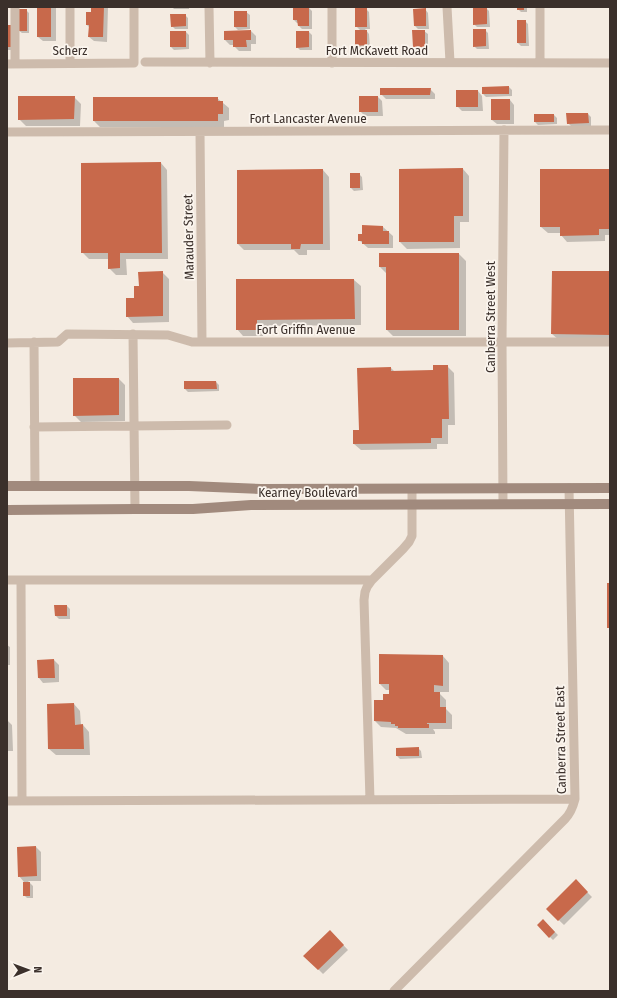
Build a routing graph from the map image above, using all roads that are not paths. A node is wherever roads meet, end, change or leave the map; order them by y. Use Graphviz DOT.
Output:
graph roads {
  1 [pos="15,7"];
  2 [pos="70,7"];
  3 [pos="134,7"];
  4 [pos="209,7"];
  5 [pos="332,7"];
  6 [pos="447,7"];
  7 [pos="540,7"];
  8 [pos="145,62"];
  9 [pos="450,62"];
  10 [pos="70,63"];
  11 [pos="210,63"];
  12 [pos="332,63"];
  13 [pos="540,63"];
  14 [pos="610,63"];
  15 [pos="11,64"];
  16 [pos="504,130"];
  17 [pos="610,130"];
  18 [pos="7,132"];
  19 [pos="200,132"];
  20 [pos="132,334"];
  21 [pos="34,342"];
  22 [pos="202,342"];
  23 [pos="502,342"];
  24 [pos="610,342"];
  25 [pos="7,343"];
  26 [pos="227,425"];
  27 [pos="134,426"];
  28 [pos="34,427"];
  29 [pos="7,486"];
  30 [pos="35,486"];
  31 [pos="134,486"];
  32 [pos="503,488"];
  33 [pos="569,488"];
  34 [pos="610,488"];
  35 [pos="412,489"];
  36 [pos="570,503"];
  37 [pos="412,504"];
  38 [pos="503,504"];
  39 [pos="610,504"];
  40 [pos="135,509"];
  41 [pos="7,510"];
  42 [pos="7,580"];
  43 [pos="21,580"];
  44 [pos="372,580"];
  45 [pos="574,799"];
  46 [pos="370,800"];
  47 [pos="7,801"];
  48 [pos="22,801"];
  49 [pos="394,991"];
  1 -- 15 [label="street"];
  2 -- 10 [label="street"];
  3 -- 10 [label="street, Scherz"];
  4 -- 11 [label="street"];
  5 -- 12 [label="street"];
  6 -- 9 [label="street"];
  7 -- 13 [label="street"];
  8 -- 11 [label="street, Fort McKavett Road"];
  9 -- 12 [label="street, Fort McKavett Road"];
  9 -- 13 [label="street, Fort McKavett Road"];
  10 -- 15 [label="street, Scherz"];
  11 -- 12 [label="street, Fort McKavett Road"];
  13 -- 14 [label="street, Fort McKavett Road"];
  16 -- 17 [label="street, Fort Lancaster Avenue"];
  16 -- 19 [label="street, Fort Lancaster Avenue"];
  16 -- 23 [label="street, Canberra Street West"];
  18 -- 19 [label="street, Fort Lancaster Avenue"];
  19 -- 22 [label="street, Marauder Street"];
  20 -- 21 [label="street, Fort Griffin Avenue"];
  20 -- 22 [label="street, Fort Griffin Avenue"];
  20 -- 27 [label="street"];
  21 -- 25 [label="street, Fort Griffin Avenue"];
  21 -- 28 [label="street"];
  22 -- 23 [label="street, Fort Griffin Avenue"];
  23 -- 24 [label="street, Fort Griffin Avenue"];
  23 -- 32 [label="street, Canberra Street West"];
  26 -- 27 [label="street"];
  27 -- 28 [label="street"];
  27 -- 31 [label="street"];
  28 -- 30 [label="street"];
  29 -- 30 [label="street, Kearney Boulevard"];
  30 -- 31 [label="street, Kearney Boulevard"];
  31 -- 35 [label="street, Kearney Boulevard"];
  31 -- 40 [label="street"];
  32 -- 33 [label="street, Kearney Boulevard"];
  32 -- 35 [label="street, Kearney Boulevard"];
  32 -- 38 [label="street, Canberra Street West"];
  33 -- 34 [label="street, Kearney Boulevard"];
  33 -- 36 [label="street, Canberra Street East"];
  35 -- 37 [label="street"];
  36 -- 38 [label="street, Kearney Boulevard"];
  36 -- 39 [label="street, Kearney Boulevard"];
  36 -- 45 [label="street, Canberra Street East"];
  37 -- 38 [label="street, Kearney Boulevard"];
  37 -- 40 [label="street, Kearney Boulevard"];
  37 -- 44 [label="street"];
  40 -- 41 [label="street, Kearney Boulevard"];
  42 -- 43 [label="street"];
  43 -- 44 [label="street"];
  43 -- 48 [label="street"];
  44 -- 46 [label="street"];
  45 -- 46 [label="street"];
  45 -- 49 [label="street, Canberra Street East"];
  46 -- 48 [label="street"];
  47 -- 48 [label="street"];
}
